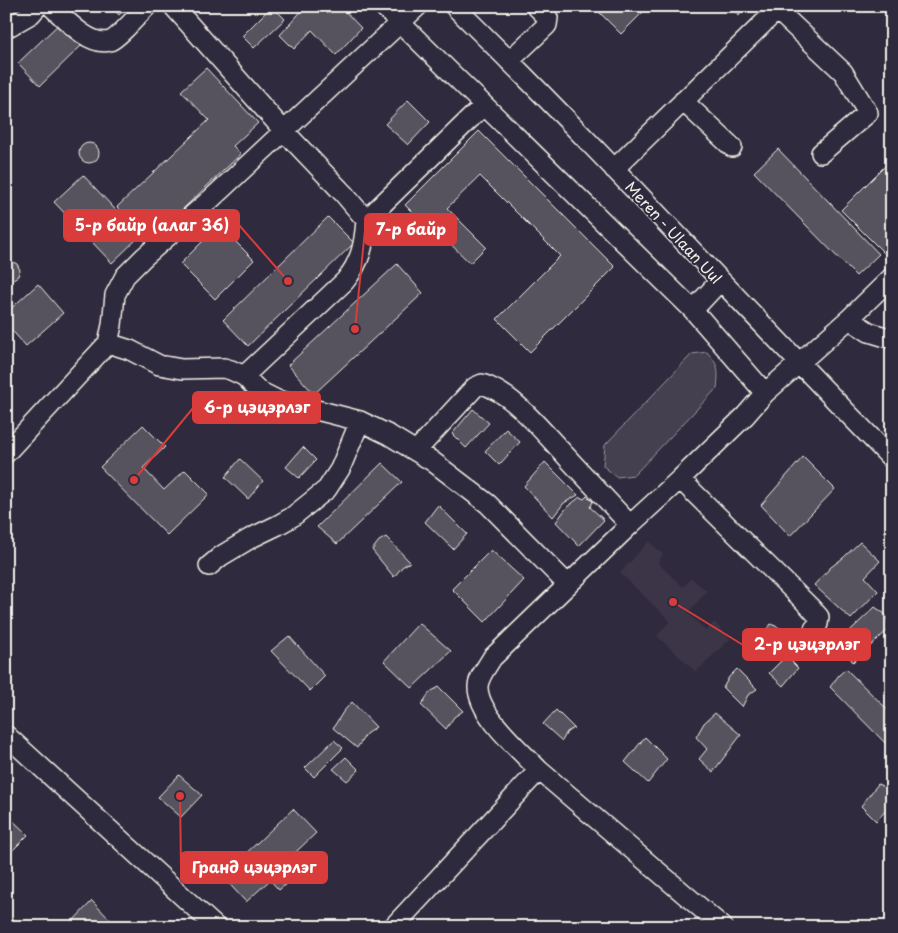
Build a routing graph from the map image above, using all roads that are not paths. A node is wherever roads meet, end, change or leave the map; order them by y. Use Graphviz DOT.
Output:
graph roads {
  1 [pos="38,6"];
  2 [pos="51,6"];
  3 [pos="147,6"];
  4 [pos="173,6"];
  5 [pos="383,6"];
  6 [pos="418,6"];
  7 [pos="454,6"];
  8 [pos="536,6"];
  9 [pos="779,8"];
  10 [pos="401,22"];
  11 [pos="6,23"];
  12 [pos="509,61"];
  13 [pos="684,102"];
  14 [pos="483,106"];
  15 [pos="284,131"];
  16 [pos="732,147"];
  17 [pos="821,153"];
  18 [pos="614,169"];
  19 [pos="366,220"];
  20 [pos="892,277"];
  21 [pos="720,281"];
  22 [pos="693,310"];
  23 [pos="849,319"];
  24 [pos="892,338"];
  25 [pos="108,343"];
  26 [pos="798,364"];
  27 [pos="244,376"];
  28 [pos="765,393"];
  29 [pos="360,421"];
  30 [pos="416,451"];
  31 [pos="6,453"];
  32 [pos="892,459"];
  33 [pos="680,479"];
  34 [pos="630,525"];
  35 [pos="209,566"];
  36 [pos="568,585"];
  37 [pos="814,629"];
  38 [pos="6,736"];
  39 [pos="539,770"];
  40 [pos="718,925"];
  41 [pos="216,927"];
  42 [pos="393,927"];
  1 -- 11 [label="street"];
  2 -- 3 [label="street"];
  4 -- 15 [label="street"];
  5 -- 10 [label="street"];
  6 -- 10 [label="street"];
  7 -- 12 [label="street, Meren - Ulaan Uul"];
  8 -- 12 [label="street"];
  9 -- 13 [label="street"];
  9 -- 17 [label="street"];
  10 -- 14 [label="street"];
  10 -- 15 [label="street"];
  12 -- 18 [label="street, Meren - Ulaan Uul"];
  13 -- 16 [label="street"];
  13 -- 18 [label="street"];
  14 -- 19 [label="street"];
  14 -- 22 [label="street"];
  15 -- 19 [label="street"];
  15 -- 25 [label="street"];
  18 -- 21 [label="street, Meren - Ulaan Uul"];
  19 -- 27 [label="street"];
  20 -- 23 [label="street"];
  21 -- 22 [label="street"];
  21 -- 26 [label="street, Meren - Ulaan Uul"];
  22 -- 28 [label="street"];
  23 -- 24 [label="street"];
  23 -- 26 [label="street"];
  25 -- 27 [label="street"];
  25 -- 31 [label="street"];
  26 -- 28 [label="street"];
  26 -- 32 [label="street, Meren - Ulaan Uul"];
  27 -- 29 [label="street"];
  28 -- 33 [label="street"];
  29 -- 30 [label="street"];
  29 -- 35 [label="street"];
  30 -- 34 [label="street"];
  30 -- 36 [label="street"];
  33 -- 34 [label="street"];
  33 -- 37 [label="street"];
  34 -- 36 [label="street"];
  36 -- 39 [label="street"];
  38 -- 41 [label="street"];
  39 -- 40 [label="street"];
  39 -- 42 [label="street"];
}
